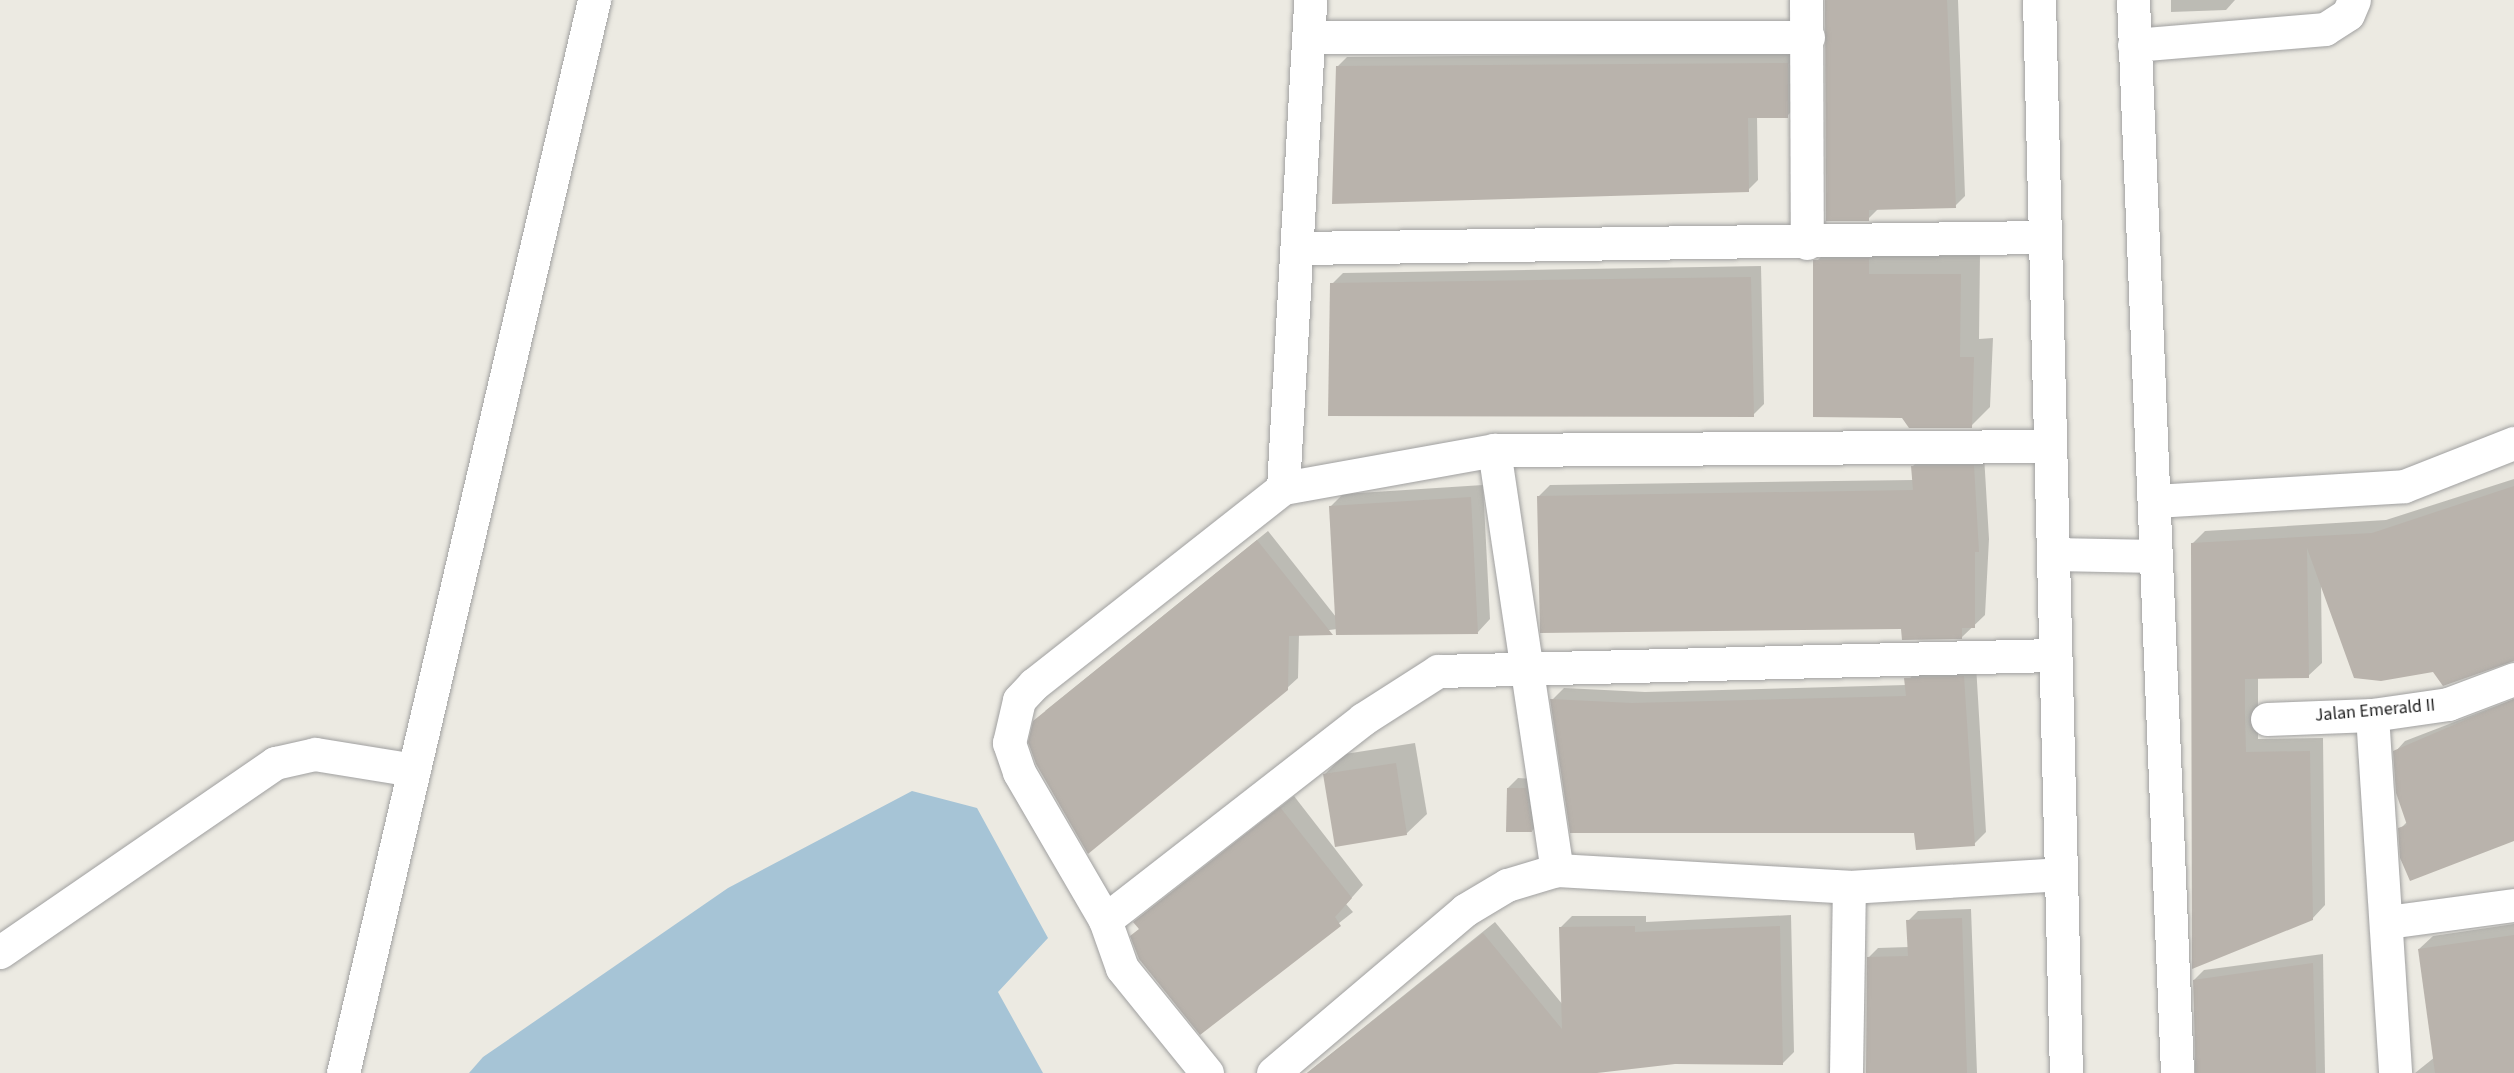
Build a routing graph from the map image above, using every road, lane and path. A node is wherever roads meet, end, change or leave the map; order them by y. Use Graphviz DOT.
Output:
graph roads {
  1 [pos="594,0"];
  2 [pos="1310,0"];
  3 [pos="1806,0"];
  4 [pos="2039,0"];
  5 [pos="2133,0"];
  6 [pos="2354,0"];
  7 [pos="1312,37"];
  8 [pos="1808,37"];
  9 [pos="2134,45"];
  10 [pos="2042,237"];
  11 [pos="1807,243"];
  12 [pos="1299,248"];
  13 [pos="2514,443"];
  14 [pos="2049,446"];
  15 [pos="1494,450"];
  16 [pos="1283,488"];
  17 [pos="2154,501"];
  18 [pos="2057,554"];
  19 [pos="2153,556"];
  20 [pos="2055,655"];
  21 [pos="1530,669"];
  22 [pos="2514,679"];
  23 [pos="2372,715"];
  24 [pos="2267,719"];
  25 [pos="414,770"];
  26 [pos="1557,870"];
  27 [pos="2059,874"];
  28 [pos="1849,887"];
  29 [pos="2514,905"];
  30 [pos="1105,920"];
  31 [pos="2388,922"];
  32 [pos="0,952"];
  33 [pos="343,1073"];
  34 [pos="1207,1073"];
  35 [pos="1273,1073"];
  36 [pos="1846,1073"];
  37 [pos="2066,1073"];
  38 [pos="2177,1073"];
  39 [pos="2395,1073"];
  1 -- 25 [label="street"];
  2 -- 7 [label="street"];
  3 -- 8 [label="street"];
  4 -- 10 [label="street"];
  5 -- 9 [label="street"];
  6 -- 9 [label="street"];
  7 -- 8 [label="street"];
  7 -- 12 [label="street"];
  8 -- 11 [label="street"];
  9 -- 17 [label="street"];
  10 -- 11 [label="street"];
  10 -- 14 [label="street"];
  11 -- 12 [label="street"];
  12 -- 16 [label="street"];
  13 -- 17 [label="street"];
  14 -- 15 [label="street"];
  14 -- 18 [label="street"];
  15 -- 16 [label="street"];
  15 -- 21 [label="street"];
  16 -- 30 [label="street"];
  17 -- 19 [label="street"];
  18 -- 19 [label="street"];
  18 -- 20 [label="street"];
  19 -- 38 [label="street"];
  20 -- 21 [label="street"];
  20 -- 27 [label="street"];
  21 -- 26 [label="street"];
  21 -- 30 [label="street"];
  22 -- 23 [label="street, Jalan Emerald II"];
  23 -- 24 [label="street, Jalan Emerald II"];
  23 -- 31 [label="street"];
  25 -- 32 [label="street"];
  25 -- 33 [label="street"];
  26 -- 28 [label="street"];
  26 -- 35 [label="street"];
  27 -- 28 [label="street"];
  27 -- 37 [label="street"];
  28 -- 36 [label="street"];
  29 -- 31 [label="street"];
  30 -- 34 [label="street"];
  31 -- 39 [label="street"];
}
